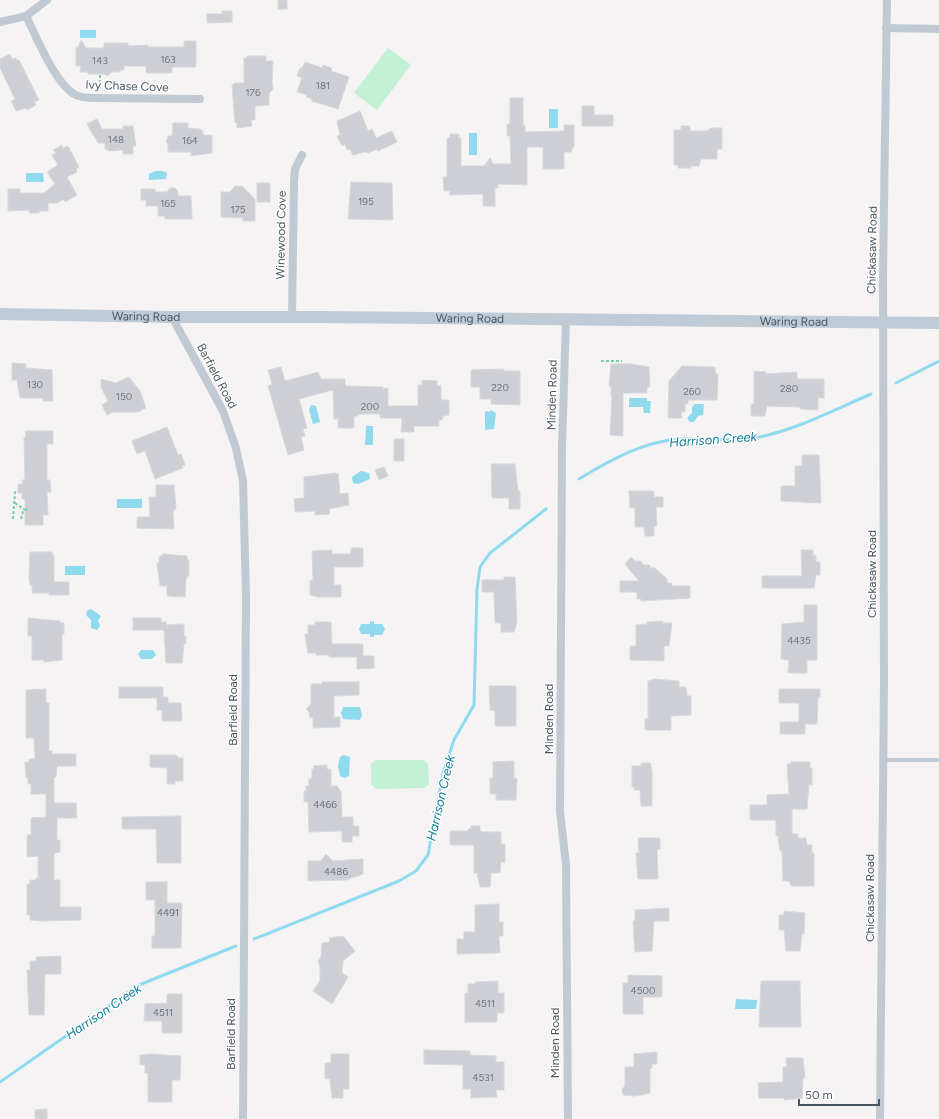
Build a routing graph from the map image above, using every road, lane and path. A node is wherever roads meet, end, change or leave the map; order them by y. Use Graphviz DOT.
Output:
graph roads {
  1 [pos="47,0"];
  2 [pos="886,0"];
  3 [pos="26,16"];
  4 [pos="0,22"];
  5 [pos="886,28"];
  6 [pos="939,29"];
  7 [pos="100,75"];
  8 [pos="100,92"];
  9 [pos="200,99"];
  10 [pos="302,155"];
  11 [pos="0,314"];
  12 [pos="172,317"];
  13 [pos="292,317"];
  14 [pos="566,319"];
  15 [pos="883,322"];
  16 [pos="939,323"];
  17 [pos="601,361"];
  18 [pos="622,361"];
  19 [pos="17,490"];
  20 [pos="15,502"];
  21 [pos="28,509"];
  22 [pos="25,510"];
  23 [pos="13,519"];
  24 [pos="20,519"];
  25 [pos="883,760"];
  26 [pos="939,760"];
  27 [pos="243,1119"];
  28 [pos="568,1119"];
  29 [pos="880,1119"];
  1 -- 3 [label="street"];
  2 -- 5 [label="street"];
  3 -- 4 [label="street"];
  3 -- 9 [label="street, Ivy Chase Cove"];
  5 -- 6 [label="street"];
  5 -- 15 [label="street, Chickasaw Road"];
  7 -- 8 [label="path"];
  10 -- 13 [label="street, Winewood Cove"];
  11 -- 12 [label="main road, Waring Road"];
  12 -- 13 [label="main road, Waring Road"];
  12 -- 27 [label="street, Barfield Road"];
  13 -- 14 [label="main road, Waring Road"];
  14 -- 15 [label="main road, Waring Road"];
  14 -- 28 [label="street, Minden Road"];
  15 -- 16 [label="main road, Waring Road"];
  15 -- 25 [label="street, Chickasaw Road"];
  17 -- 18 [label="path"];
  19 -- 20 [label="path"];
  20 -- 22 [label="path"];
  20 -- 23 [label="path"];
  21 -- 22 [label="path"];
  22 -- 24 [label="path"];
  25 -- 26 [label="lane"];
  25 -- 29 [label="street, Chickasaw Road"];
}
